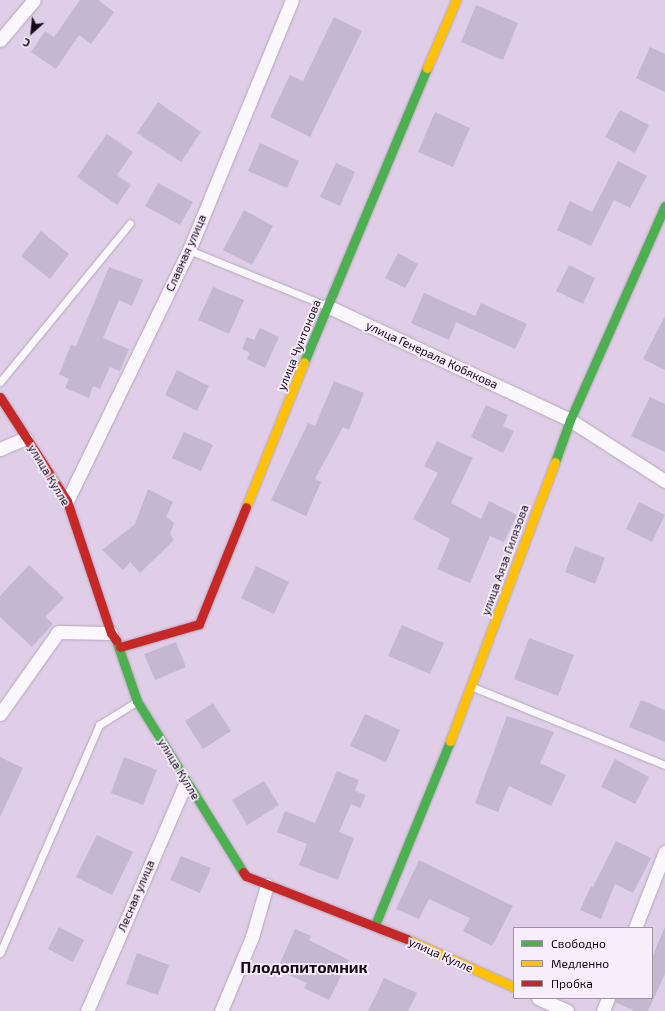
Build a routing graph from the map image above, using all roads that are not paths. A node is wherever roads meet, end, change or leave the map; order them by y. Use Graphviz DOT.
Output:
graph roads {
  1 [pos="34,0"];
  2 [pos="292,0"];
  3 [pos="456,0"];
  4 [pos="0,40"];
  5 [pos="665,206"];
  6 [pos="130,223"];
  7 [pos="655,228"];
  8 [pos="665,233"];
  9 [pos="189,250"];
  10 [pos="327,306"];
  11 [pos="0,382"];
  12 [pos="0,397"];
  13 [pos="570,420"];
  14 [pos="26,438"];
  15 [pos="0,449"];
  16 [pos="665,481"];
  17 [pos="67,501"];
  18 [pos="111,633"];
  19 [pos="120,647"];
  20 [pos="472,686"];
  21 [pos="138,701"];
  22 [pos="0,714"];
  23 [pos="665,765"];
  24 [pos="186,782"];
  25 [pos="665,852"];
  26 [pos="267,885"];
  27 [pos="375,925"];
  28 [pos="635,927"];
  29 [pos="0,953"];
  30 [pos="513,987"];
  31 [pos="540,999"];
  32 [pos="608,999"];
  33 [pos="87,1011"];
  34 [pos="221,1011"];
  35 [pos="567,1011"];
  36 [pos="603,1011"];
  1 -- 4 [label="street"];
  2 -- 9 [label="street, Славная улица"];
  3 -- 10 [label="street, улица Чунтонова"];
  5 -- 7 [label="street, улица Аяза Гилязова"];
  6 -- 11 [label="lane"];
  7 -- 8 [label="lane"];
  7 -- 13 [label="street, улица Аяза Гилязова"];
  9 -- 10 [label="lane, улица Генерала Кобякова"];
  9 -- 17 [label="street, Славная улица"];
  10 -- 13 [label="street, улица Генерала Кобякова"];
  10 -- 19 [label="street, улица Чунтонова"];
  12 -- 14 [label="street, улица Кулле"];
  13 -- 16 [label="street, улица Генерала Кобякова"];
  13 -- 20 [label="street, улица Аяза Гилязова"];
  14 -- 15 [label="street"];
  14 -- 17 [label="street, улица Кулле"];
  17 -- 18 [label="street, улица Кулле"];
  18 -- 19 [label="street, улица Кулле"];
  18 -- 22 [label="street"];
  19 -- 21 [label="street, улица Кулле"];
  20 -- 23 [label="lane"];
  20 -- 27 [label="street, улица Аяза Гилязова"];
  21 -- 24 [label="street, улица Кулле"];
  21 -- 29 [label="lane"];
  24 -- 26 [label="street, улица Кулле"];
  24 -- 33 [label="street, Лесная улица"];
  25 -- 28 [label="street"];
  26 -- 27 [label="street, улица Кулле"];
  26 -- 34 [label="street"];
  27 -- 30 [label="street, улица Кулле"];
  31 -- 35 [label="street"];
  32 -- 36 [label="street"];
}
